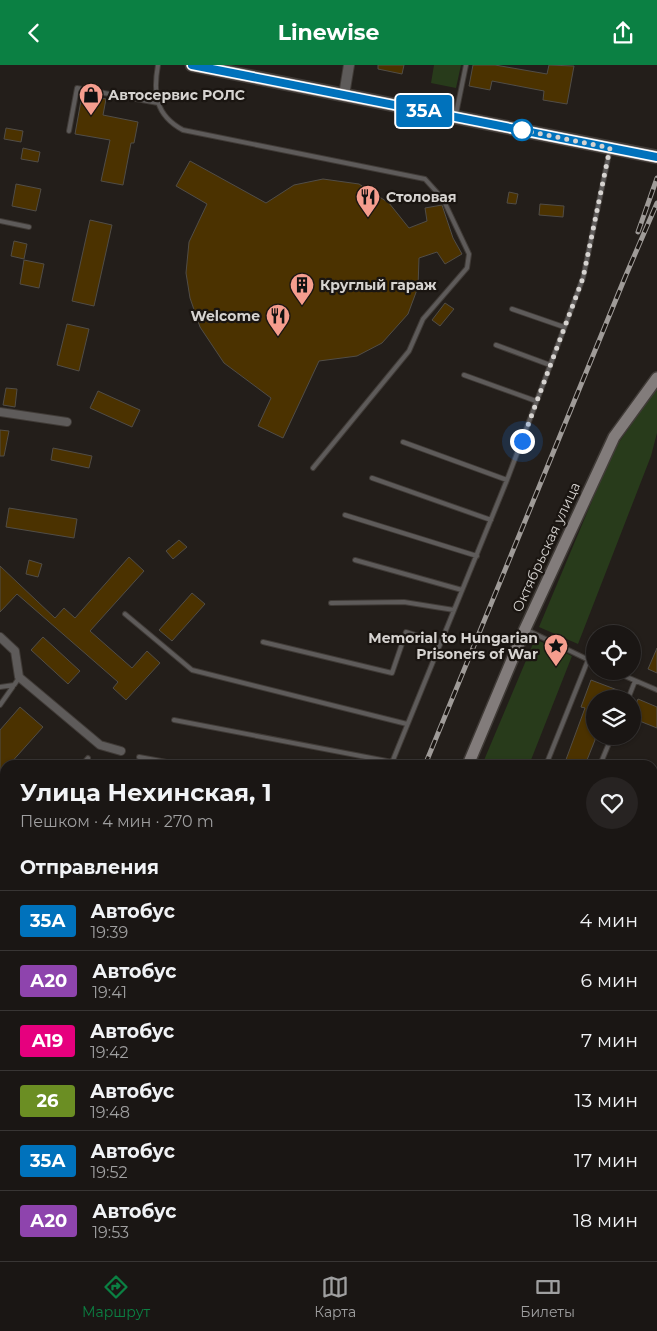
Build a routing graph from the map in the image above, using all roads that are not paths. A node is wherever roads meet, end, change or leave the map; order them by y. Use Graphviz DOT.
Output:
graph roads {
  1 [pos="158,65"];
  2 [pos="192,65"];
  3 [pos="349,65"];
  4 [pos="466,65"];
  5 [pos="237,69"];
  6 [pos="344,95"];
  7 [pos="158,103"];
  8 [pos="456,117"];
  9 [pos="69,131"];
  10 [pos="610,148"];
  11 [pos="657,157"];
  12 [pos="0,221"];
  13 [pos="29,227"];
  14 [pos="512,309"];
  15 [pos="564,327"];
  16 [pos="496,345"];
  17 [pos="550,365"];
  18 [pos="464,375"];
  19 [pos="657,378"];
  20 [pos="536,401"];
  21 [pos="0,412"];
  22 [pos="67,422"];
  23 [pos="403,442"];
  24 [pos="313,468"];
  25 [pos="372,478"];
  26 [pos="507,480"];
  27 [pos="345,515"];
  28 [pos="491,521"];
  29 [pos="477,556"];
  30 [pos="355,560"];
  31 [pos="462,590"];
  32 [pos="331,603"];
  33 [pos="454,610"];
  34 [pos="126,614"];
  35 [pos="525,629"];
  36 [pos="0,637"];
  37 [pos="263,642"];
  38 [pos="441,643"];
  39 [pos="586,659"];
  40 [pos="586,665"];
  41 [pos="19,677"];
  42 [pos="635,681"];
  43 [pos="14,685"];
  44 [pos="0,687"];
  45 [pos="632,690"];
  46 [pos="657,690"];
  47 [pos="0,705"];
  48 [pos="174,720"];
  49 [pos="407,724"];
  50 [pos="608,745"];
  51 [pos="121,751"];
  52 [pos="139,757"];
  53 [pos="156,760"];
  54 [pos="372,760"];
  55 [pos="394,760"];
  56 [pos="470,760"];
  57 [pos="548,760"];
  58 [pos="602,760"];
  1 -- 7 [label="lane"];
  2 -- 5 [label="main road"];
  3 -- 6 [label="street"];
  4 -- 8 [label="lane"];
  5 -- 6 [label="main road"];
  6 -- 8 [label="main road"];
  7 -- 9 [label="lane"];
  7 -- 24 [label="lane"];
  8 -- 10 [label="main road"];
  10 -- 11 [label="main road"];
  10 -- 15 [label="lane"];
  12 -- 13 [label="lane"];
  14 -- 15 [label="lane"];
  15 -- 17 [label="lane"];
  16 -- 17 [label="lane"];
  17 -- 20 [label="lane"];
  18 -- 20 [label="lane"];
  19 -- 35 [label="main road, Октябрьская улица"];
  20 -- 26 [label="lane"];
  21 -- 22 [label="street"];
  23 -- 26 [label="lane"];
  25 -- 28 [label="lane"];
  26 -- 28 [label="lane"];
  27 -- 29 [label="lane"];
  28 -- 29 [label="lane"];
  29 -- 31 [label="lane"];
  30 -- 31 [label="lane"];
  31 -- 33 [label="lane"];
  32 -- 33 [label="lane"];
  33 -- 38 [label="lane"];
  34 -- 49 [label="lane"];
  35 -- 39 [label="lane"];
  35 -- 56 [label="main road, Октябрьская улица"];
  36 -- 41 [label="street"];
  37 -- 38 [label="lane"];
  38 -- 49 [label="lane"];
  40 -- 57 [label="lane"];
  41 -- 43 [label="lane"];
  41 -- 51 [label="street"];
  42 -- 45 [label="lane"];
  42 -- 46 [label="lane"];
  43 -- 44 [label="lane"];
  43 -- 47 [label="lane"];
  48 -- 54 [label="lane"];
  49 -- 55 [label="lane"];
  50 -- 58 [label="lane"];
  52 -- 53 [label="lane"];
}
